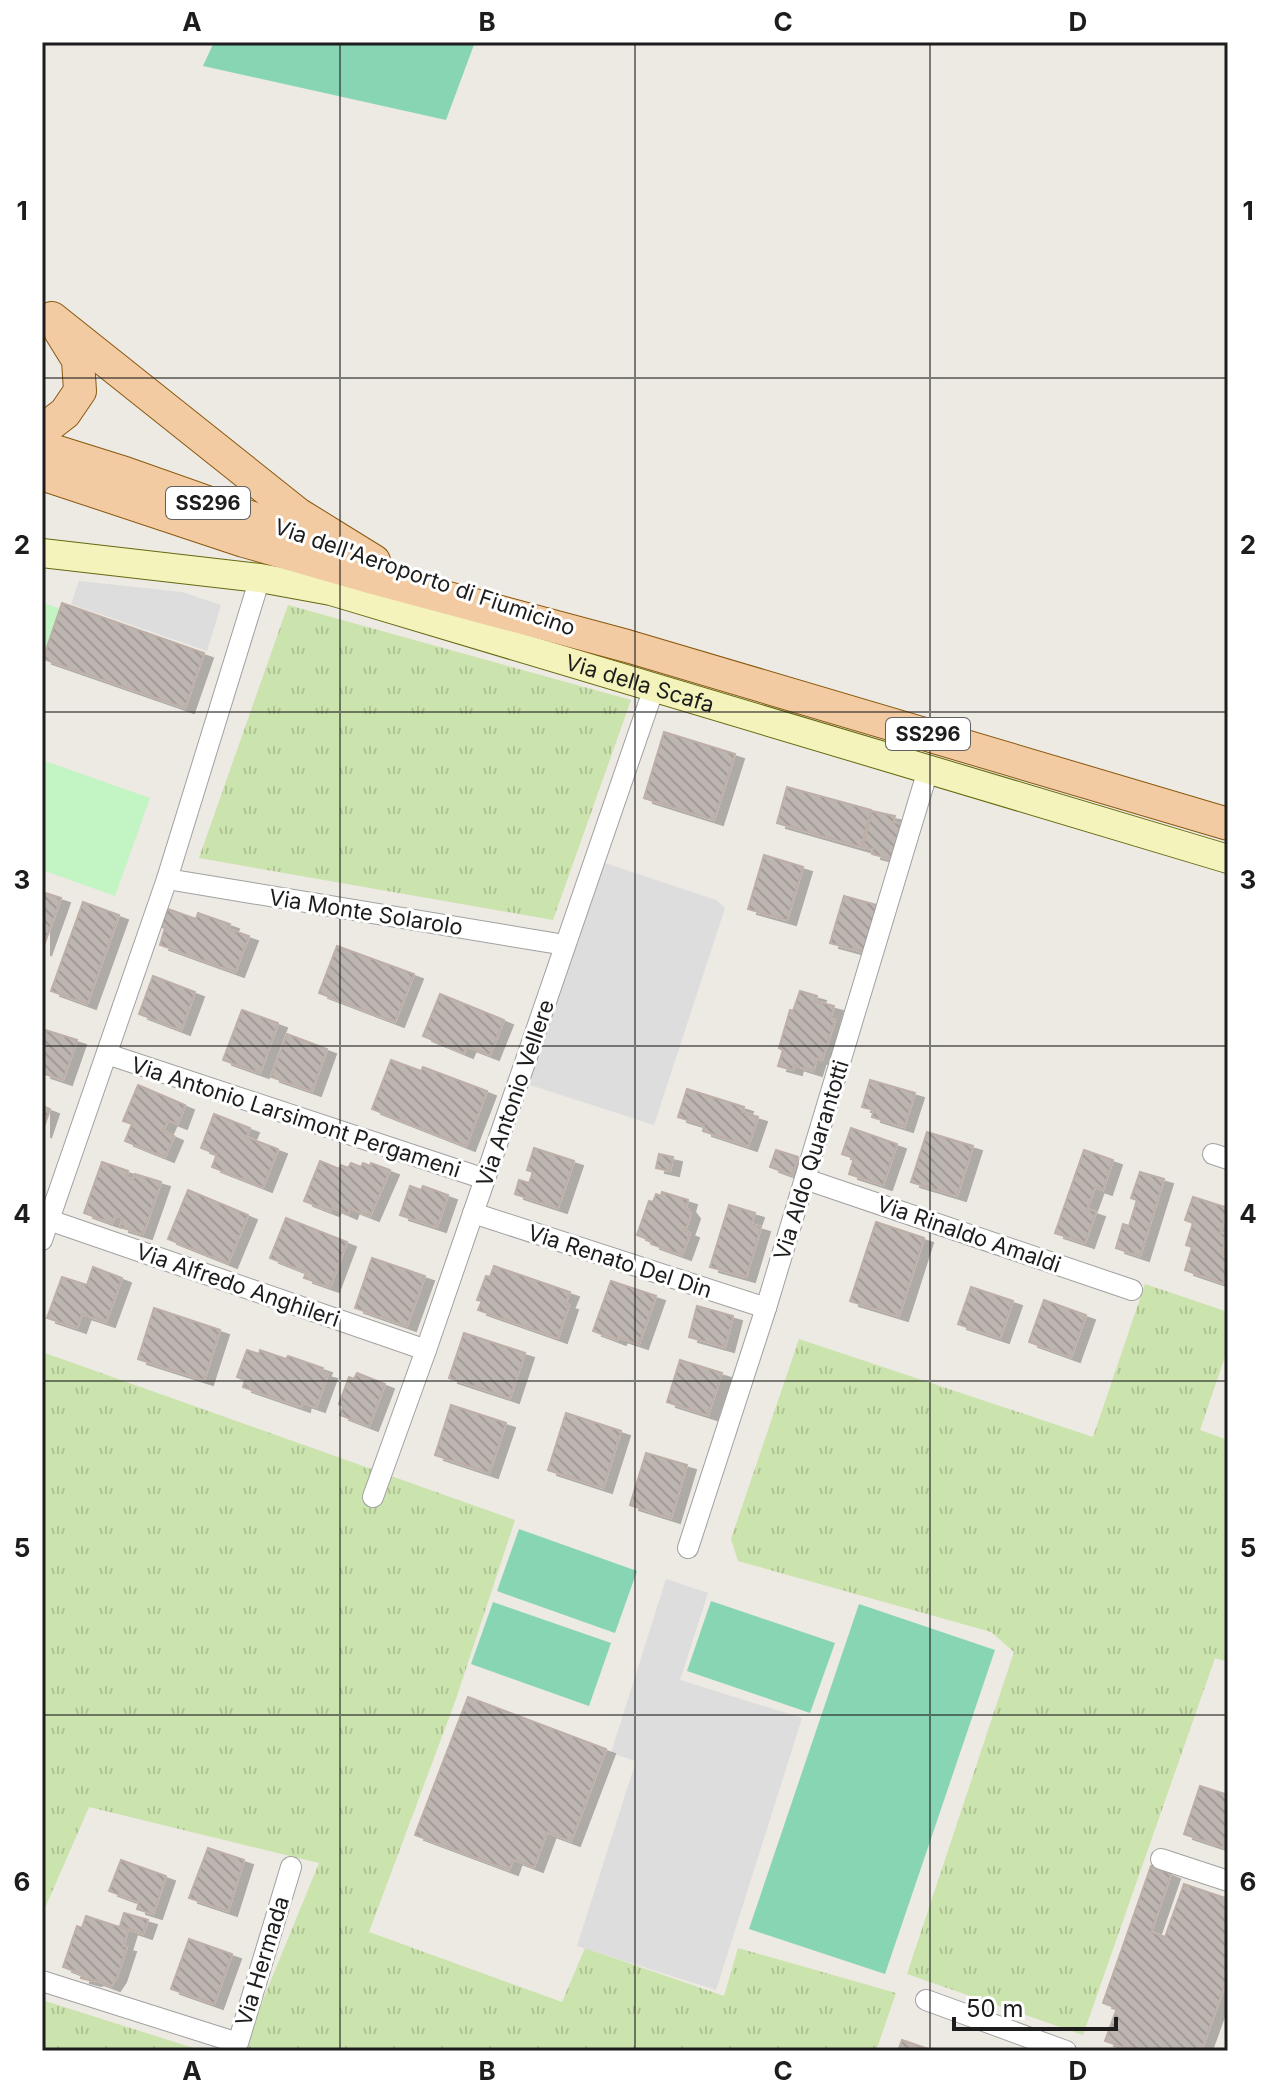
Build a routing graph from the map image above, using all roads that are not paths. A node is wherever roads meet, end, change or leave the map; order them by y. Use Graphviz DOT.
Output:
graph roads {
  1 [pos="47,314"];
  2 [pos="42,426"];
  3 [pos="42,447"];
  4 [pos="42,474"];
  5 [pos="42,483"];
  6 [pos="96,492"];
  7 [pos="42,553"];
  8 [pos="374,561"];
  9 [pos="260,578"];
  10 [pos="627,646"];
  11 [pos="654,688"];
  12 [pos="928,770"];
  13 [pos="1228,824"];
  14 [pos="1228,859"];
  15 [pos="167,879"];
  16 [pos="565,945"];
  17 [pos="107,1054"];
  18 [pos="485,1179"];
  19 [pos="805,1179"];
  20 [pos="50,1191"];
  21 [pos="473,1213"];
  22 [pos="49,1220"];
  23 [pos="42,1240"];
  24 [pos="1132,1290"];
  25 [pos="766,1308"];
  26 [pos="426,1350"];
  27 [pos="373,1497"];
  28 [pos="688,1548"];
  29 [pos="1161,1859"];
  30 [pos="291,1867"];
  31 [pos="1228,1881"];
  32 [pos="42,1981"];
  33 [pos="926,2000"];
  34 [pos="1066,2051"];
  1 -- 2 [label="main road"];
  1 -- 8 [label="main road"];
  3 -- 8 [label="main road, Via dell'Aeroporto di Fiumicino / SS296"];
  4 -- 6 [label="main road, Via dell'Aeroporto di Fiumicino / SS296"];
  5 -- 6 [label="main road"];
  6 -- 10 [label="main road, Via dell'Aeroporto di Fiumicino / SS296"];
  7 -- 9 [label="street, Via della Scafa"];
  8 -- 10 [label="main road, Via dell'Aeroporto di Fiumicino / SS296"];
  9 -- 11 [label="street, Via della Scafa"];
  9 -- 15 [label="street"];
  10 -- 13 [label="main road, Via dell'Aeroporto di Fiumicino / SS296"];
  11 -- 12 [label="street, Via della Scafa"];
  11 -- 16 [label="street, Via Antonio Vellere"];
  12 -- 14 [label="street, Via della Scafa"];
  12 -- 19 [label="street, Via Aldo Quarantotti"];
  15 -- 16 [label="street, Via Monte Solarolo"];
  15 -- 17 [label="street"];
  16 -- 18 [label="street, Via Antonio Vellere"];
  17 -- 18 [label="street, Via Antonio Larsimont Pergameni"];
  17 -- 20 [label="street"];
  18 -- 21 [label="street, Via Antonio Vellere"];
  19 -- 24 [label="street, Via Rinaldo Amaldi"];
  19 -- 25 [label="street, Via Aldo Quarantotti"];
  20 -- 22 [label="street"];
  21 -- 25 [label="street, Via Renato Del Din"];
  21 -- 26 [label="street, Via Antonio Vellere"];
  22 -- 23 [label="street"];
  22 -- 26 [label="street, Via Alfredo Anghileri"];
  25 -- 28 [label="street, Via Aldo Quarantotti"];
  26 -- 27 [label="street, Via Antonio Vellere"];
  29 -- 31 [label="street"];
  30 -- 32 [label="street, Via Hermada"];
  33 -- 34 [label="street"];
}
